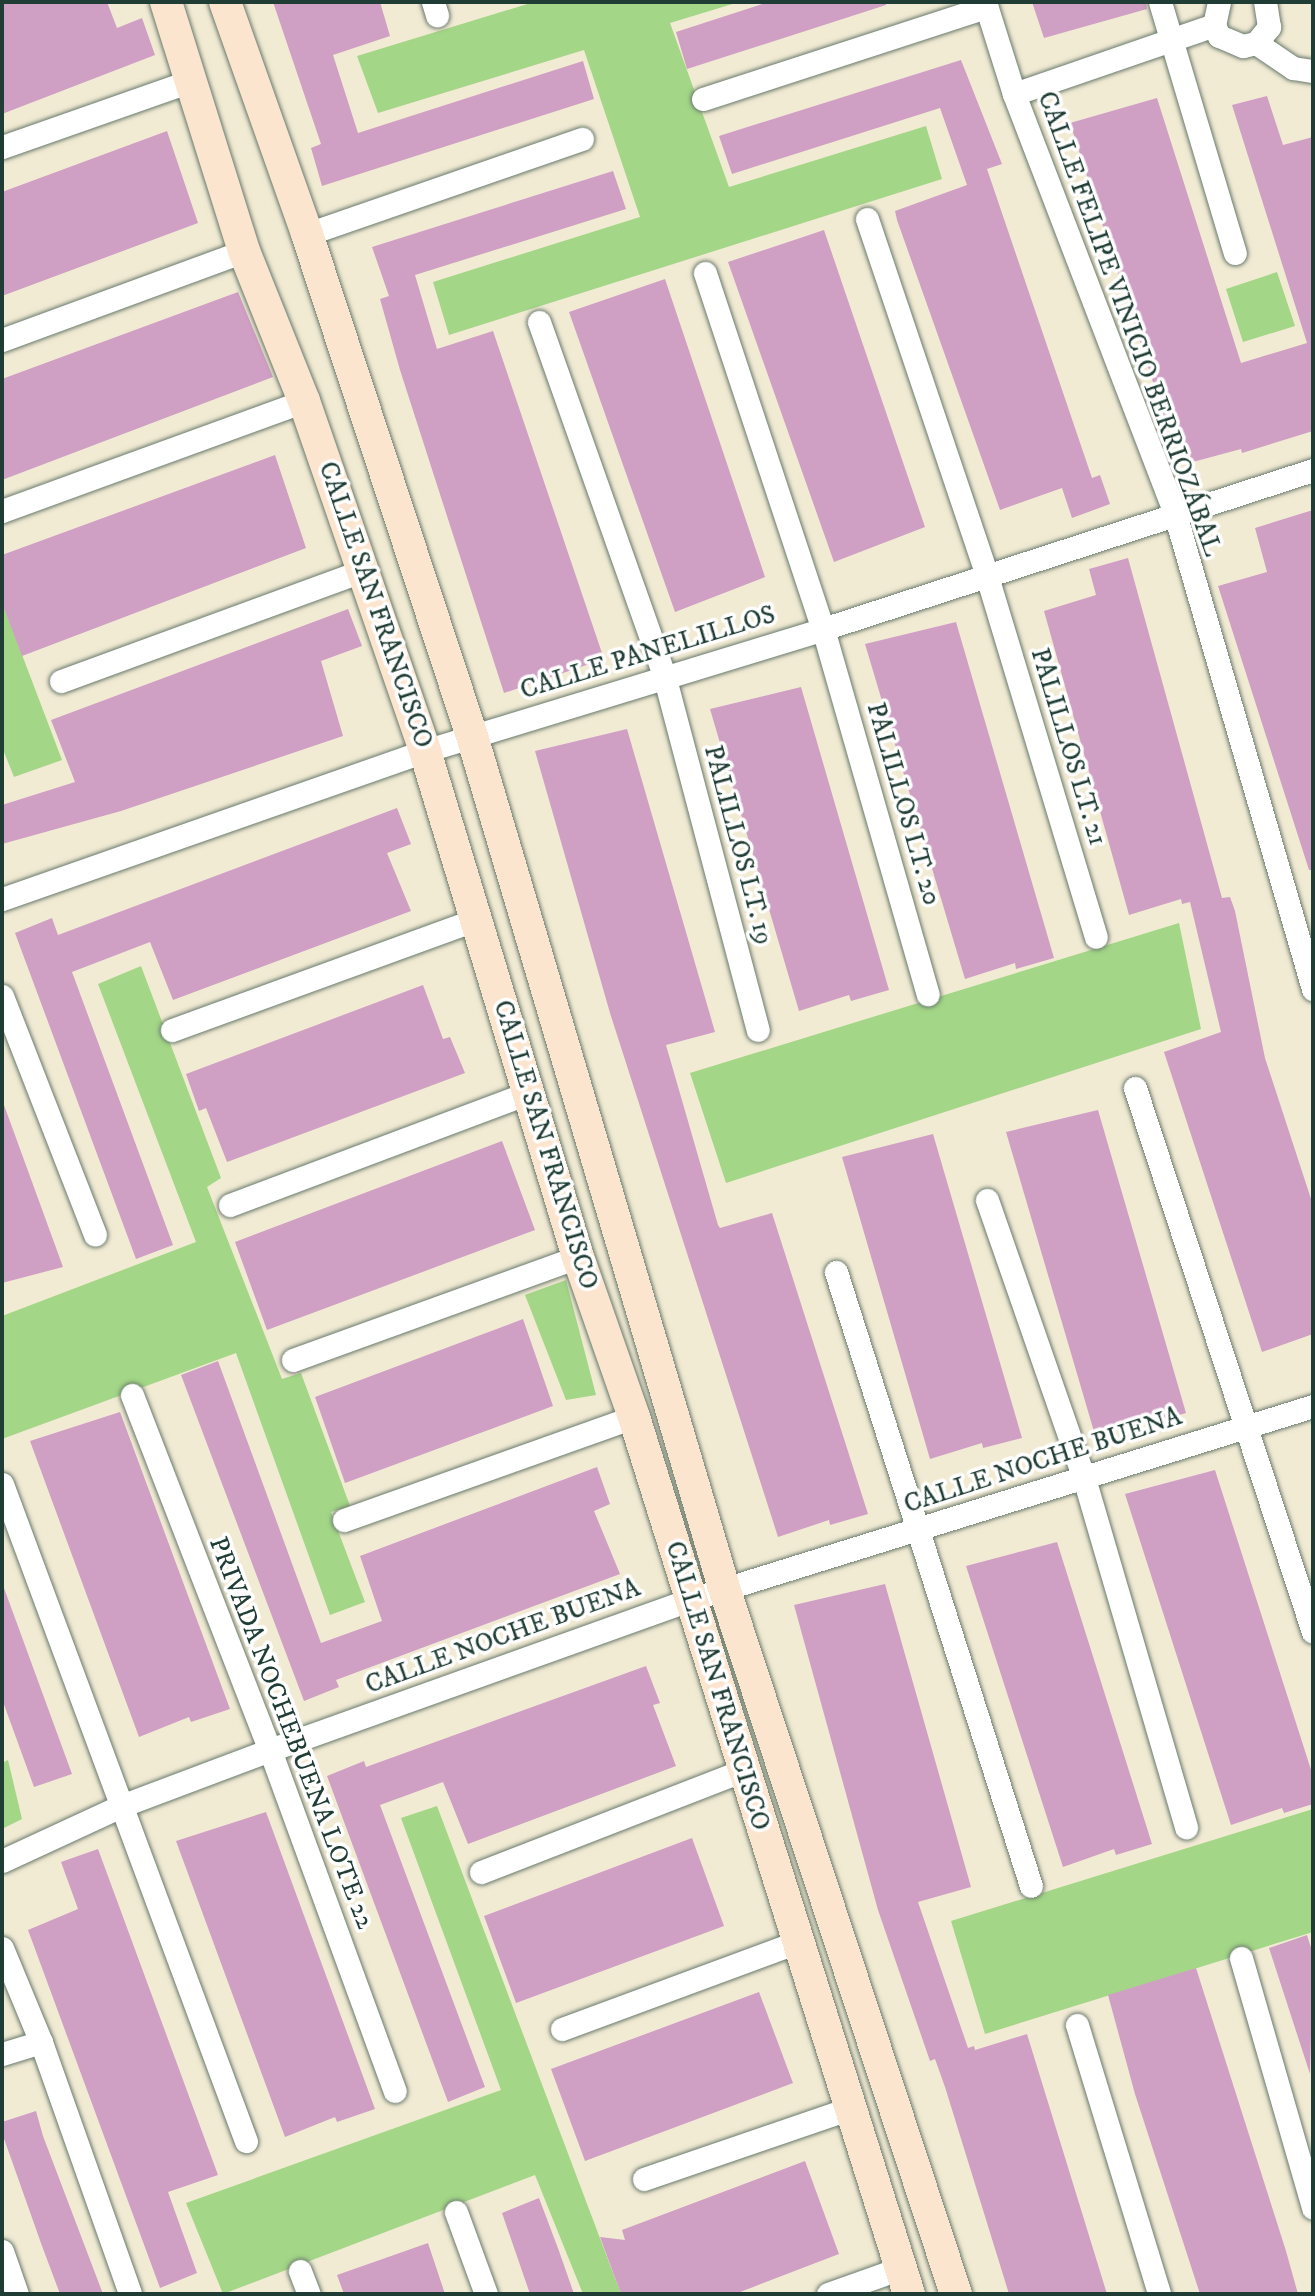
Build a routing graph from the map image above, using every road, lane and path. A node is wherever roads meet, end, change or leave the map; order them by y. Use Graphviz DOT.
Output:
graph roads {
  1 [pos="166,2"];
  2 [pos="225,2"];
  3 [pos="1160,2"];
  4 [pos="1219,2"];
  5 [pos="1265,2"];
  6 [pos="985,4"];
  7 [pos="1214,25"];
  8 [pos="1172,41"];
  9 [pos="1256,43"];
  10 [pos="1313,71"];
  11 [pos="190,81"];
  12 [pos="1014,93"];
  13 [pos="703,99"];
  14 [pos="582,139"];
  15 [pos="2,147"];
  16 [pos="867,219"];
  17 [pos="307,234"];
  18 [pos="244,251"];
  19 [pos="1235,253"];
  20 [pos="705,273"];
  21 [pos="539,321"];
  22 [pos="2,340"];
  23 [pos="304,401"];
  24 [pos="1313,470"];
  25 [pos="2,511"];
  26 [pos="1175,514"];
  27 [pos="365,570"];
  28 [pos="986,573"];
  29 [pos="824,629"];
  30 [pos="664,675"];
  31 [pos="61,681"];
  32 [pos="472,736"];
  33 [pos="425,751"];
  34 [pos="2,899"];
  35 [pos="475,920"];
  36 [pos="1305,934"];
  37 [pos="1096,937"];
  38 [pos="1313,989"];
  39 [pos="928,993"];
  40 [pos="2,996"];
  41 [pos="172,1030"];
  42 [pos="758,1030"];
  43 [pos="1135,1088"];
  44 [pos="530,1092"];
  45 [pos="987,1200"];
  46 [pos="230,1205"];
  47 [pos="95,1235"];
  48 [pos="578,1257"];
  49 [pos="836,1272"];
  50 [pos="293,1360"];
  51 [pos="132,1395"];
  52 [pos="1313,1406"];
  53 [pos="634,1417"];
  54 [pos="1247,1426"];
  55 [pos="1084,1478"];
  56 [pos="2,1484"];
  57 [pos="344,1520"];
  58 [pos="920,1530"];
  59 [pos="725,1591"];
  60 [pos="689,1600"];
  61 [pos="1313,1632"];
  62 [pos="270,1750"];
  63 [pos="744,1770"];
  64 [pos="121,1806"];
  65 [pos="1186,1826"];
  66 [pos="2,1861"];
  67 [pos="481,1872"];
  68 [pos="1031,1886"];
  69 [pos="797,1942"];
  70 [pos="2,1948"];
  71 [pos="1241,1958"];
  72 [pos="1077,2025"];
  73 [pos="562,2029"];
  74 [pos="41,2042"];
  75 [pos="2,2053"];
  76 [pos="396,2091"];
  77 [pos="849,2109"];
  78 [pos="246,2141"];
  79 [pos="644,2179"];
  80 [pos="1313,2208"];
  81 [pos="456,2212"];
  82 [pos="2,2250"];
  83 [pos="300,2271"];
  84 [pos="905,2281"];
  85 [pos="17,2294"];
  86 [pos="131,2294"];
  87 [pos="309,2294"];
  88 [pos="486,2294"];
  89 [pos="828,2294"];
  90 [pos="956,2294"];
  91 [pos="1159,2294"];
  1 -- 11 [label="street, CALLE SAN FRANCISCO"];
  2 -- 17 [label="street, CALLE SAN FRANCISCO"];
  3 -- 8 [label="street"];
  4 -- 7 [label="street"];
  5 -- 9 [label="street"];
  6 -- 12 [label="street, CALLE FELIPE VINICIO BERRIOZÁBAL"];
  6 -- 13 [label="street"];
  7 -- 8 [label="street"];
  7 -- 9 [label="street"];
  8 -- 12 [label="street"];
  8 -- 19 [label="street"];
  9 -- 10 [label="street"];
  11 -- 15 [label="street"];
  11 -- 18 [label="street, CALLE SAN FRANCISCO"];
  12 -- 26 [label="street, CALLE FELIPE VINICIO BERRIOZÁBAL"];
  14 -- 17 [label="street"];
  16 -- 28 [label="street, PALILLOS LT. 21"];
  17 -- 32 [label="street, CALLE SAN FRANCISCO"];
  18 -- 22 [label="street"];
  18 -- 23 [label="street, CALLE SAN FRANCISCO"];
  20 -- 29 [label="street, PALILLOS LT. 20"];
  21 -- 30 [label="street, PALILLOS LT. 19"];
  23 -- 25 [label="street"];
  23 -- 27 [label="street, CALLE SAN FRANCISCO"];
  24 -- 26 [label="street, CALLE PANELILLOS"];
  26 -- 28 [label="street, CALLE PANELILLOS"];
  26 -- 36 [label="street, CALLE FELIPE VINICIO BERRIOZÁBAL"];
  27 -- 31 [label="street"];
  27 -- 33 [label="street, CALLE SAN FRANCISCO"];
  28 -- 29 [label="street, CALLE PANELILLOS"];
  28 -- 37 [label="street, PALILLOS LT. 21"];
  29 -- 30 [label="street, CALLE PANELILLOS"];
  29 -- 39 [label="street, PALILLOS LT. 20"];
  30 -- 32 [label="street, CALLE PANELILLOS"];
  30 -- 42 [label="street, PALILLOS LT. 19"];
  32 -- 33 [label="street, CALLE PANELILLOS"];
  32 -- 59 [label="street, CALLE SAN FRANCISCO"];
  33 -- 34 [label="street, CALLE PANELILLOS"];
  33 -- 35 [label="street, CALLE SAN FRANCISCO"];
  35 -- 41 [label="street"];
  35 -- 44 [label="street, CALLE SAN FRANCISCO"];
  36 -- 38 [label="street, CALLE FELIPE VINICIO BERRIOZÁBAL"];
  40 -- 47 [label="street"];
  43 -- 54 [label="street"];
  44 -- 46 [label="street"];
  44 -- 48 [label="street, CALLE SAN FRANCISCO"];
  45 -- 55 [label="street"];
  48 -- 50 [label="street"];
  48 -- 53 [label="street, CALLE SAN FRANCISCO"];
  49 -- 58 [label="street"];
  51 -- 62 [label="street, PRIVADA NOCHEBUENA LOTE 22"];
  52 -- 54 [label="street, CALLE NOCHE BUENA"];
  53 -- 57 [label="street"];
  53 -- 60 [label="street, CALLE SAN FRANCISCO"];
  54 -- 55 [label="street, CALLE NOCHE BUENA"];
  54 -- 61 [label="street"];
  55 -- 58 [label="street, CALLE NOCHE BUENA"];
  55 -- 65 [label="street"];
  56 -- 64 [label="street"];
  58 -- 59 [label="street, CALLE NOCHE BUENA"];
  58 -- 68 [label="street"];
  59 -- 60 [label="street, CALLE NOCHE BUENA"];
  59 -- 90 [label="street, CALLE SAN FRANCISCO"];
  60 -- 62 [label="street, CALLE NOCHE BUENA"];
  60 -- 63 [label="street, CALLE SAN FRANCISCO"];
  62 -- 64 [label="street, CALLE NOCHE BUENA"];
  62 -- 76 [label="street, PRIVADA NOCHEBUENA LOTE 22"];
  63 -- 67 [label="street"];
  63 -- 69 [label="street, CALLE SAN FRANCISCO"];
  64 -- 66 [label="street, CALLE NOCHE BUENA"];
  64 -- 78 [label="street"];
  69 -- 73 [label="street"];
  69 -- 77 [label="street, CALLE SAN FRANCISCO"];
  70 -- 74 [label="street"];
  71 -- 80 [label="street"];
  72 -- 91 [label="street"];
  74 -- 75 [label="street"];
  74 -- 86 [label="street"];
  77 -- 79 [label="street"];
  77 -- 84 [label="street, CALLE SAN FRANCISCO"];
  81 -- 88 [label="street"];
  82 -- 85 [label="street"];
  83 -- 87 [label="street"];
  84 -- 89 [label="street"];
}
